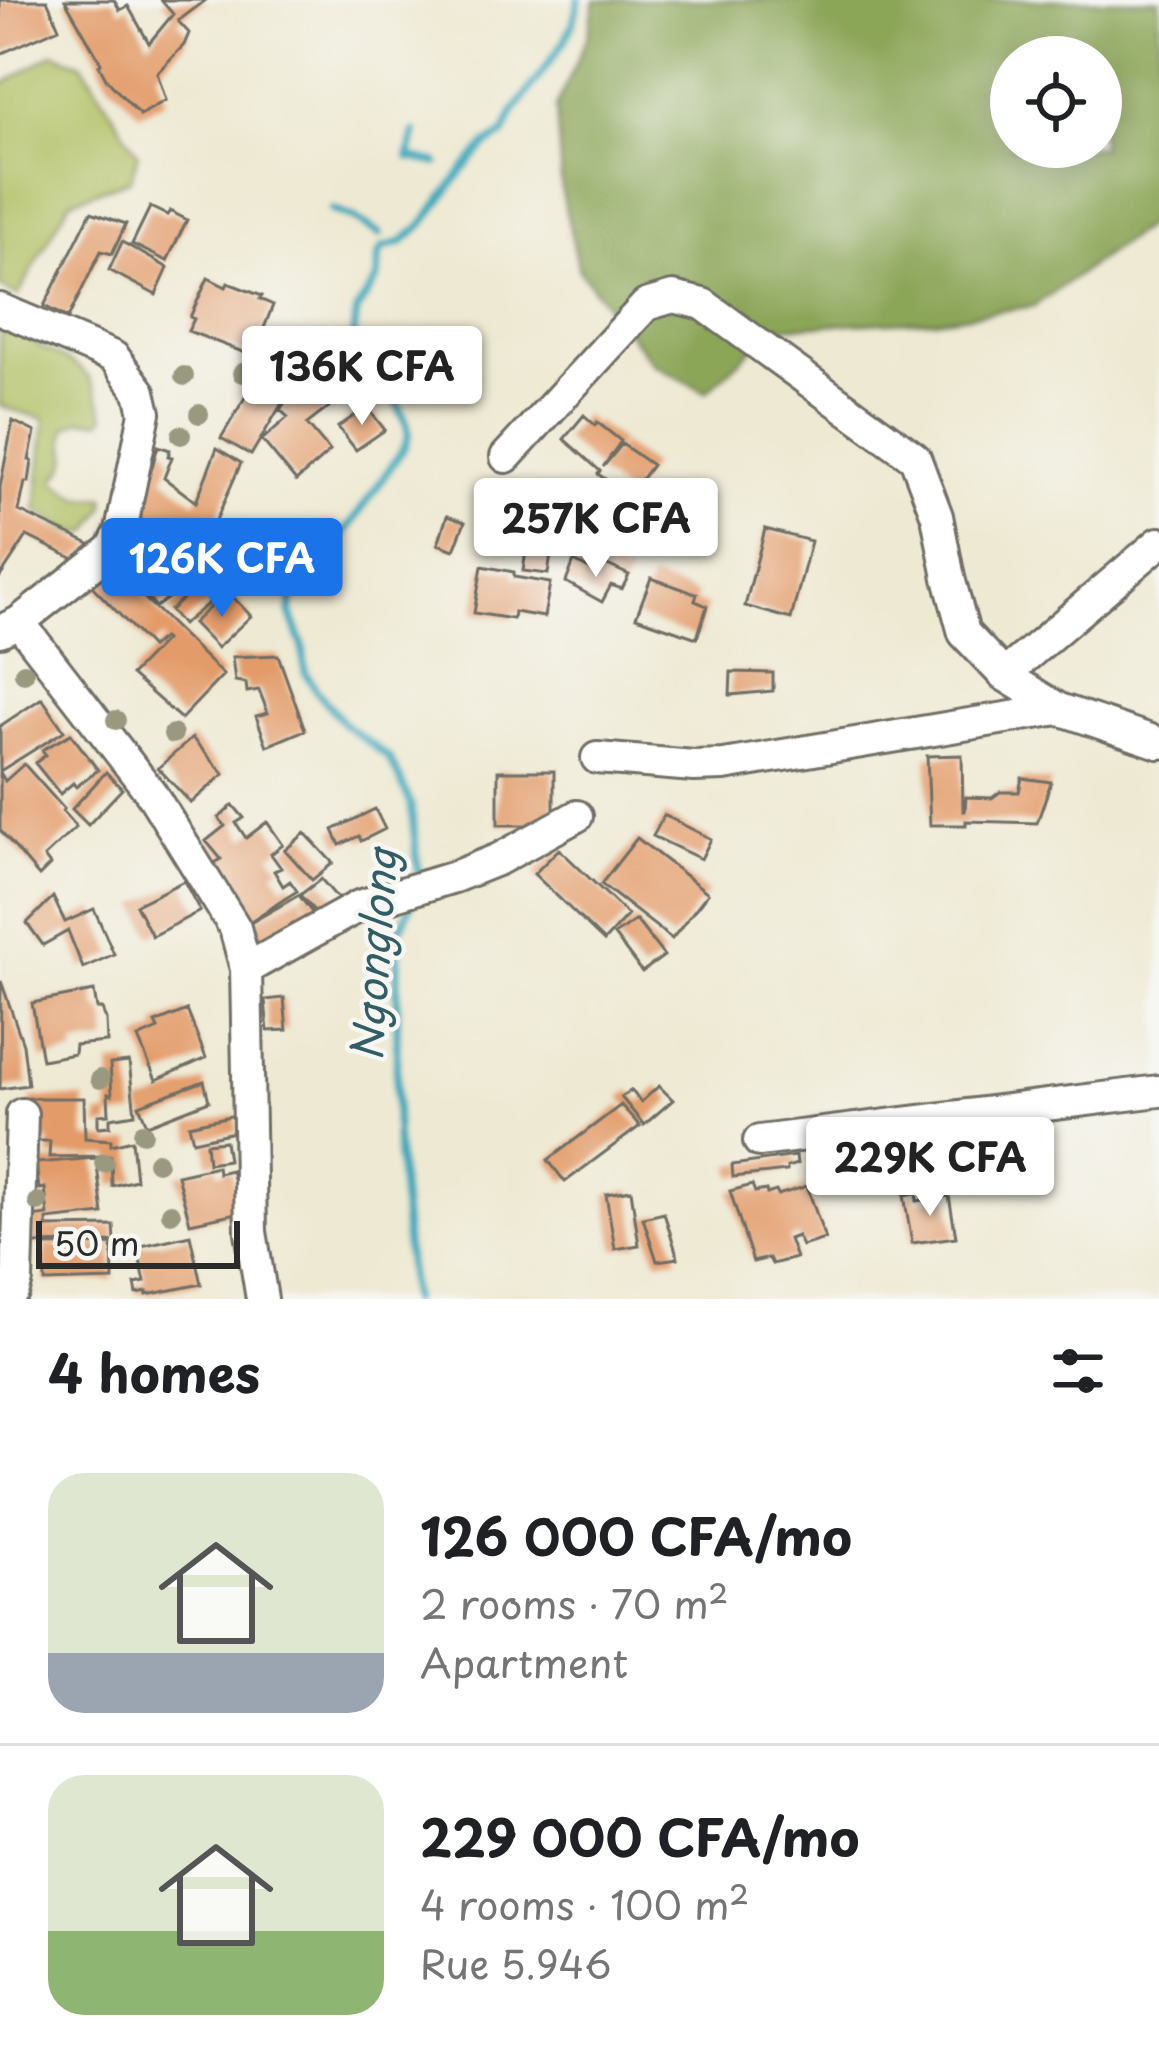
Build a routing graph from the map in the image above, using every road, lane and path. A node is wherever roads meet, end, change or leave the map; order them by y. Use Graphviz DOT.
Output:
graph roads {
  1 [pos="0,309"];
  2 [pos="506,457"];
  3 [pos="1159,543"];
  4 [pos="10,626"];
  5 [pos="1004,675"];
  6 [pos="1059,709"];
  7 [pos="1159,743"];
  8 [pos="597,758"];
  9 [pos="577,816"];
  10 [pos="246,969"];
  11 [pos="1159,1090"];
  12 [pos="22,1114"];
  13 [pos="759,1141"];
  14 [pos="0,1297"];
  15 [pos="262,1299"];
  1 -- 4 [label="street"];
  2 -- 5 [label="street"];
  3 -- 5 [label="street"];
  4 -- 10 [label="street"];
  5 -- 6 [label="street"];
  6 -- 7 [label="street"];
  6 -- 8 [label="street"];
  9 -- 10 [label="street"];
  10 -- 15 [label="street"];
  11 -- 13 [label="street"];
  12 -- 14 [label="street"];
}
